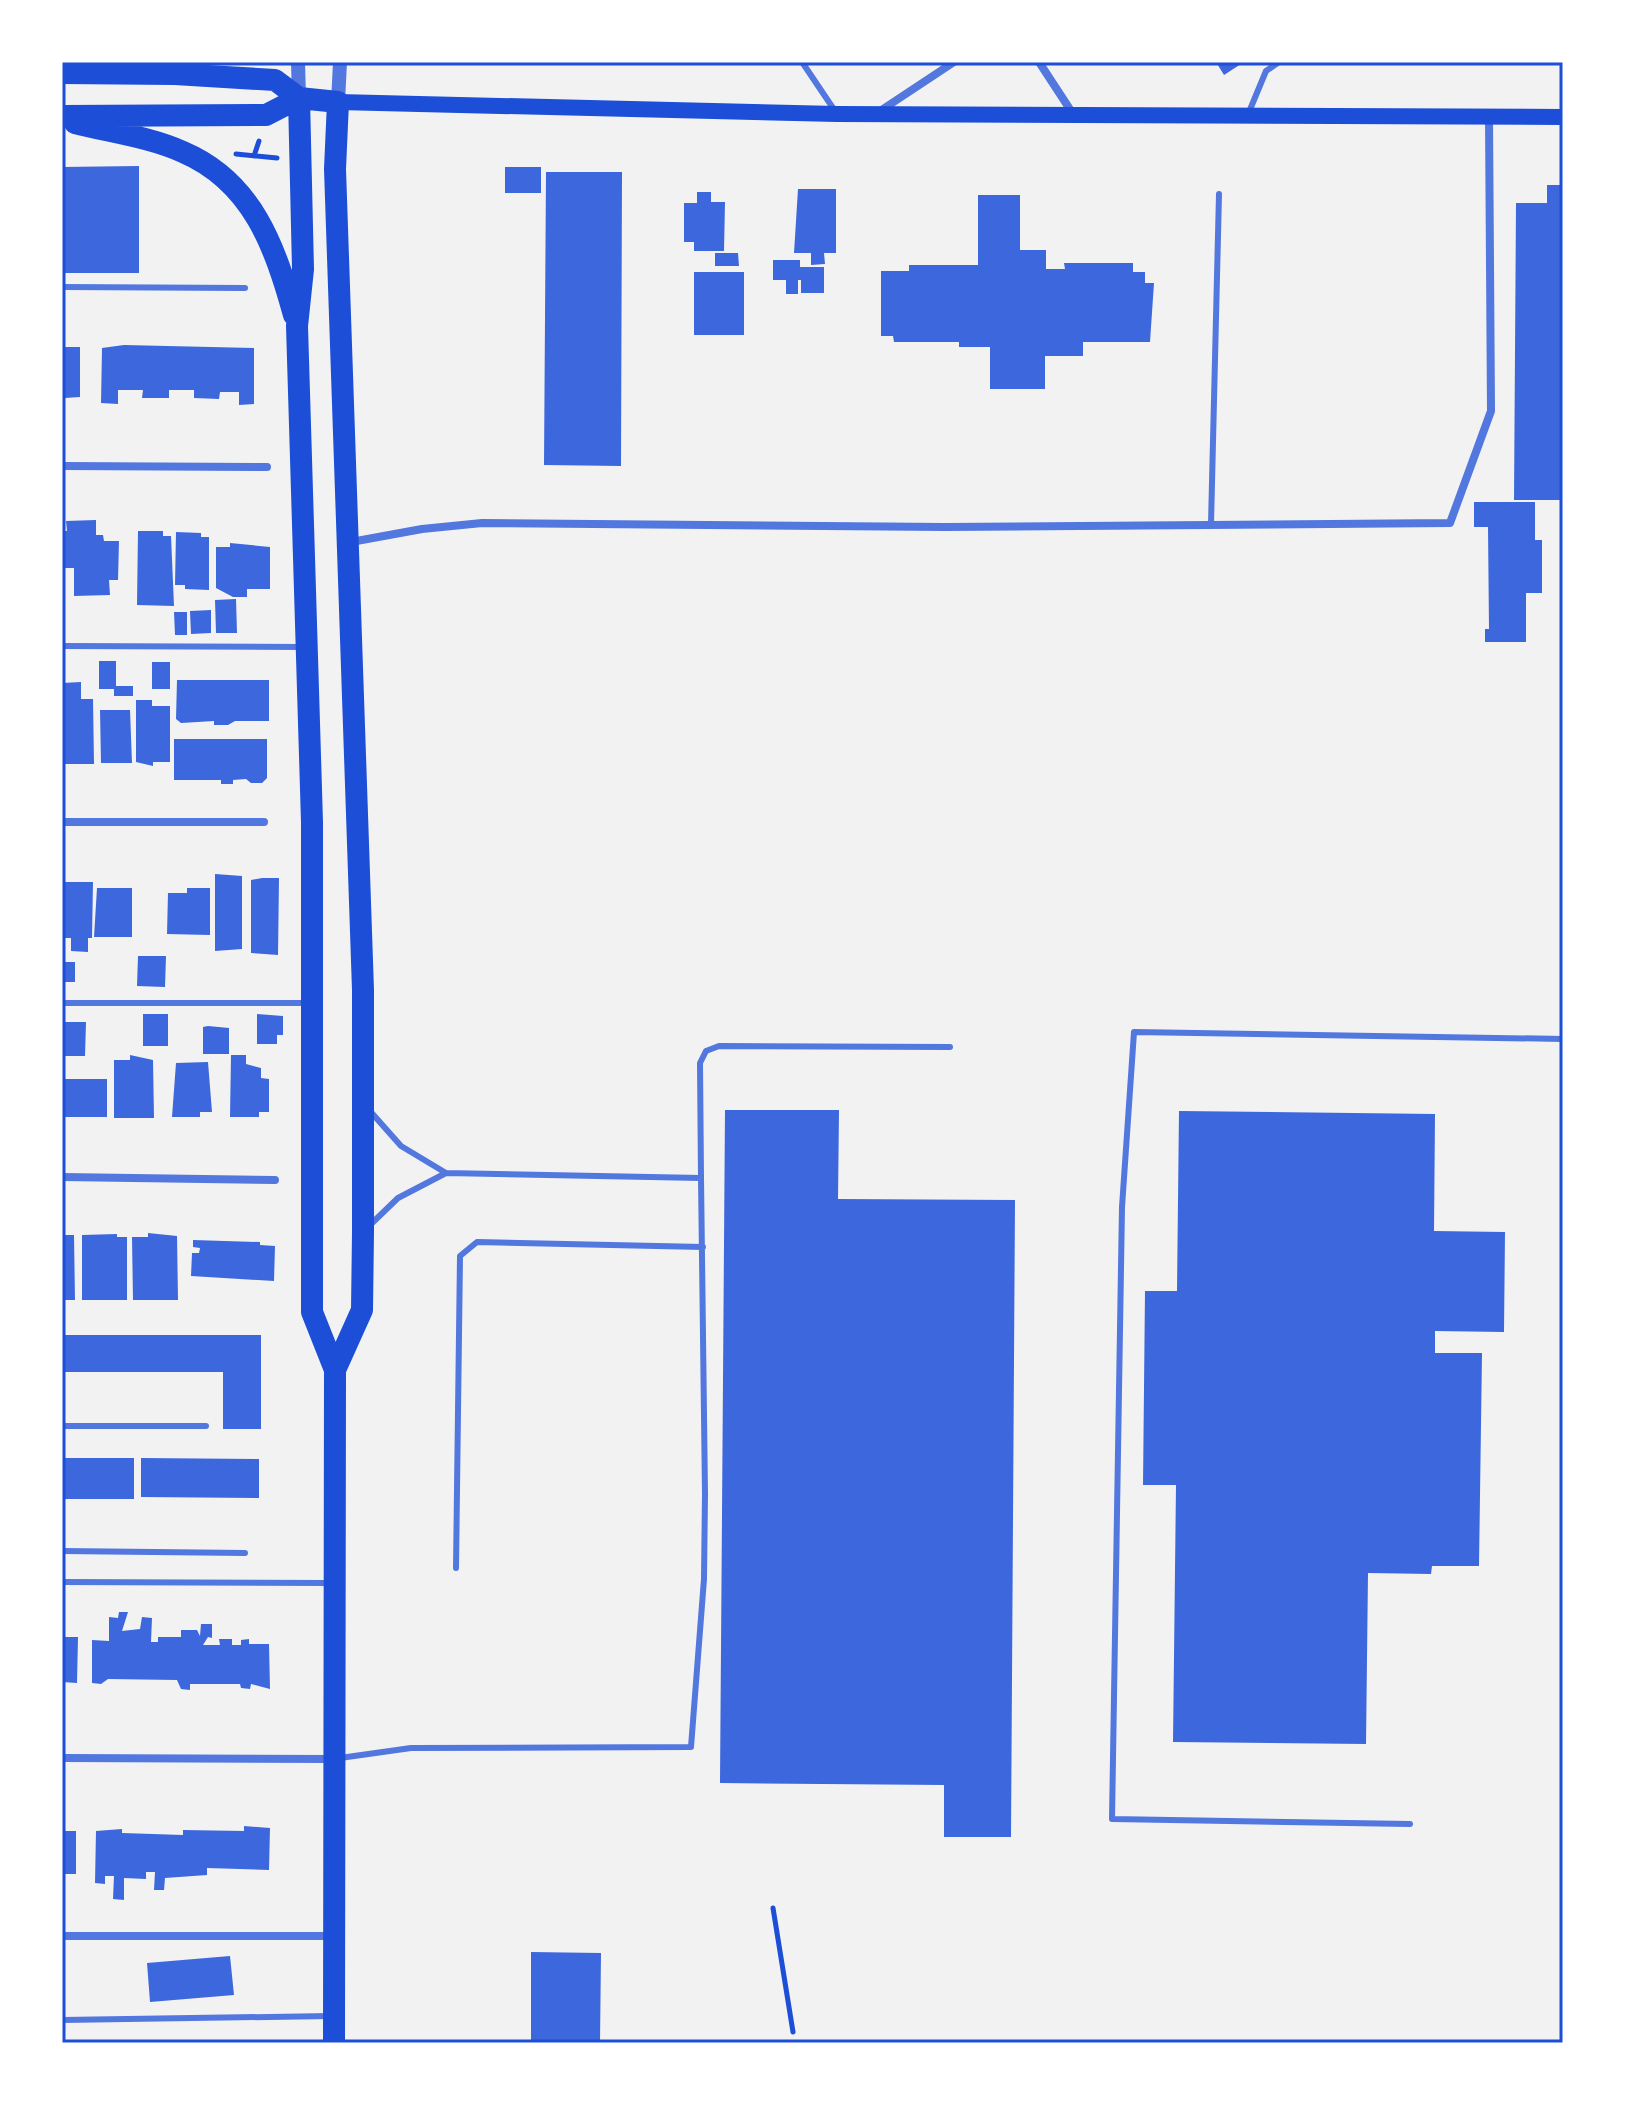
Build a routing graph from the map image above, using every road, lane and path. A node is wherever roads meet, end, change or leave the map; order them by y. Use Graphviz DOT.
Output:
graph roads {
  1 [pos="213,62"];
  2 [pos="298,62"];
  3 [pos="340,62"];
  4 [pos="802,62"];
  5 [pos="954,62"];
  6 [pos="1039,62"];
  7 [pos="1279,62"];
  8 [pos="62,73"];
  9 [pos="175,74"];
  10 [pos="299,98"];
  11 [pos="338,102"];
  12 [pos="876,113"];
  13 [pos="837,114"];
  14 [pos="1073,114"];
  15 [pos="1247,116"];
  16 [pos="1489,116"];
  17 [pos="1563,117"];
  18 [pos="62,118"];
  19 [pos="259,141"];
  20 [pos="223,153"];
  21 [pos="254,156"];
  22 [pos="283,158"];
  23 [pos="1219,194"];
  24 [pos="62,287"];
  25 [pos="245,288"];
  26 [pos="297,326"];
  27 [pos="62,466"];
  28 [pos="267,467"];
  29 [pos="1211,524"];
  30 [pos="346,543"];
  31 [pos="62,646"];
  32 [pos="307,647"];
  33 [pos="62,822"];
  34 [pos="264,822"];
  35 [pos="62,1003"];
  36 [pos="312,1003"];
  37 [pos="1563,1039"];
  38 [pos="950,1047"];
  39 [pos="363,1101"];
  40 [pos="446,1173"];
  41 [pos="62,1177"];
  42 [pos="701,1178"];
  43 [pos="275,1180"];
  44 [pos="363,1232"];
  45 [pos="703,1247"];
  46 [pos="335,1370"];
  47 [pos="62,1426"];
  48 [pos="206,1426"];
  49 [pos="62,1551"];
  50 [pos="245,1553"];
  51 [pos="456,1568"];
  52 [pos="62,1582"];
  53 [pos="337,1583"];
  54 [pos="62,1758"];
  55 [pos="337,1759"];
  56 [pos="1410,1824"];
  57 [pos="773,1908"];
  58 [pos="62,1936"];
  59 [pos="336,1936"];
  60 [pos="335,2016"];
  61 [pos="62,2020"];
  62 [pos="793,2032"];
  63 [pos="334,2043"];
  1 -- 9 [label="highway"];
  2 -- 10 [label="street"];
  3 -- 11 [label="street"];
  4 -- 13 [label="lane"];
  5 -- 12 [label="street"];
  6 -- 14 [label="street"];
  7 -- 15 [label="lane"];
  8 -- 9 [label="highway"];
  9 -- 10 [label="highway"];
  10 -- 11 [label="highway"];
  10 -- 18 [label="highway"];
  10 -- 26 [label="highway"];
  11 -- 13 [label="main road"];
  11 -- 30 [label="highway"];
  12 -- 13 [label="main road"];
  12 -- 14 [label="main road"];
  14 -- 15 [label="main road"];
  15 -- 16 [label="main road"];
  16 -- 17 [label="main road"];
  16 -- 29 [label="street"];
  18 -- 26 [label="highway"];
  19 -- 21 [label="path"];
  20 -- 21 [label="path"];
  21 -- 22 [label="path"];
  23 -- 29 [label="lane"];
  24 -- 25 [label="lane"];
  26 -- 32 [label="highway"];
  27 -- 28 [label="street"];
  29 -- 30 [label="street"];
  30 -- 39 [label="highway"];
  31 -- 32 [label="lane"];
  32 -- 36 [label="highway"];
  33 -- 34 [label="street"];
  35 -- 36 [label="lane"];
  36 -- 46 [label="highway"];
  37 -- 56 [label="lane"];
  38 -- 42 [label="lane"];
  39 -- 40 [label="lane"];
  39 -- 44 [label="highway"];
  40 -- 42 [label="lane"];
  40 -- 44 [label="lane"];
  41 -- 43 [label="street"];
  42 -- 45 [label="lane"];
  44 -- 46 [label="highway"];
  45 -- 51 [label="lane"];
  45 -- 55 [label="lane"];
  46 -- 53 [label="highway"];
  47 -- 48 [label="lane"];
  49 -- 50 [label="lane"];
  52 -- 53 [label="lane"];
  53 -- 55 [label="highway"];
  54 -- 55 [label="street"];
  55 -- 59 [label="highway"];
  57 -- 62 [label="path"];
  58 -- 59 [label="street"];
  59 -- 60 [label="highway"];
  60 -- 61 [label="lane"];
  60 -- 63 [label="highway"];
}
